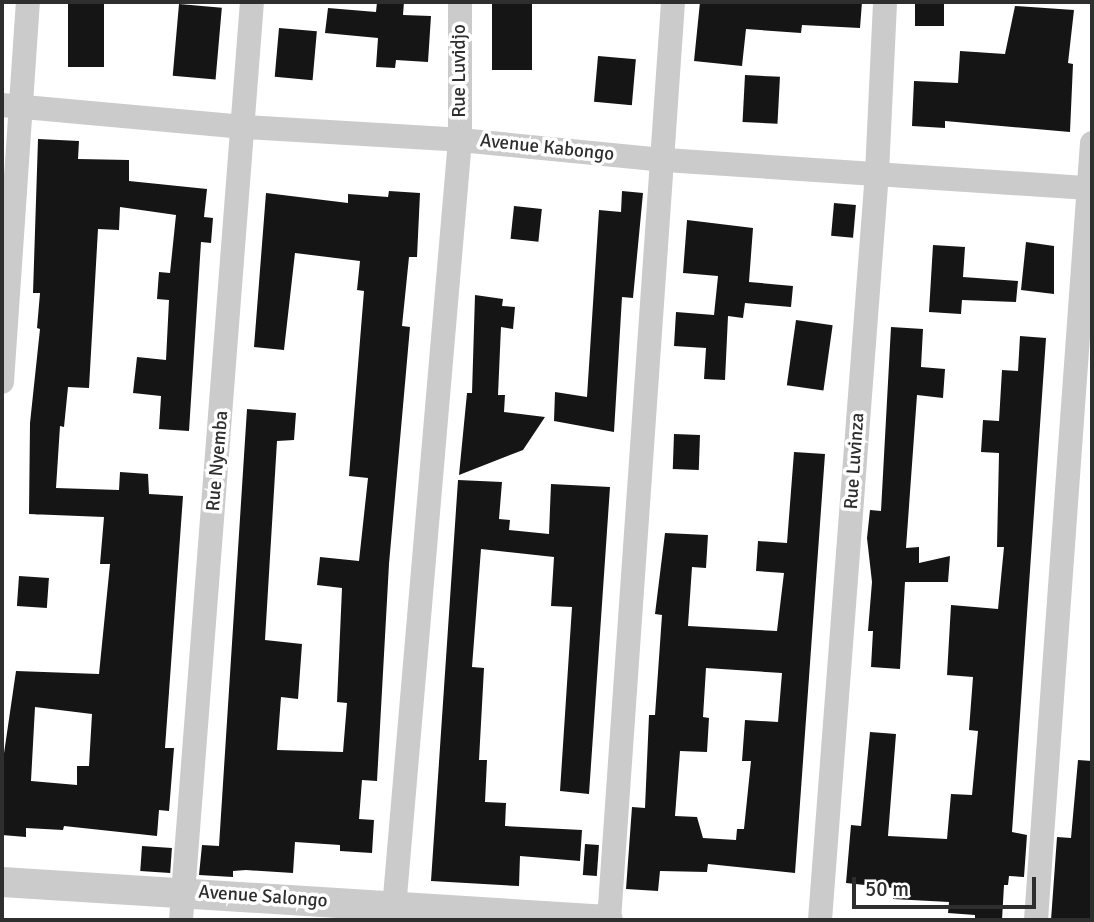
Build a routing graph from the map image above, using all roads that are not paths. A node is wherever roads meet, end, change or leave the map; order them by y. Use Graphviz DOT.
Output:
graph roads {
  1 [pos="28,2"];
  2 [pos="252,2"];
  3 [pos="460,2"];
  4 [pos="673,2"];
  5 [pos="885,2"];
  6 [pos="12,105"];
  7 [pos="244,127"];
  8 [pos="460,140"];
  9 [pos="1092,143"];
  10 [pos="665,160"];
  11 [pos="877,173"];
  12 [pos="1091,188"];
  13 [pos="2,382"];
  14 [pos="2,882"];
  15 [pos="183,906"];
  16 [pos="394,914"];
  17 [pos="609,920"];
  18 [pos="820,920"];
  19 [pos="1036,920"];
  1 -- 6 [label="street"];
  2 -- 7 [label="street, Rue Nyemba"];
  3 -- 8 [label="street, Rue Luvidjo"];
  4 -- 10 [label="street"];
  5 -- 11 [label="street, Rue Luvinza"];
  6 -- 7 [label="street, Avenue Kabongo"];
  6 -- 13 [label="street"];
  7 -- 8 [label="street, Avenue Kabongo"];
  7 -- 15 [label="street, Rue Nyemba"];
  8 -- 10 [label="street, Avenue Kabongo"];
  8 -- 16 [label="street, Rue Luvidjo"];
  9 -- 12 [label="street"];
  10 -- 11 [label="street, Avenue Kabongo"];
  10 -- 17 [label="street"];
  11 -- 12 [label="street, Avenue Kabongo"];
  11 -- 18 [label="street, Rue Luvinza"];
  12 -- 19 [label="street"];
  14 -- 15 [label="street, Avenue Salongo"];
  15 -- 16 [label="street, Avenue Salongo"];
  16 -- 17 [label="street, Avenue Salongo"];
}
